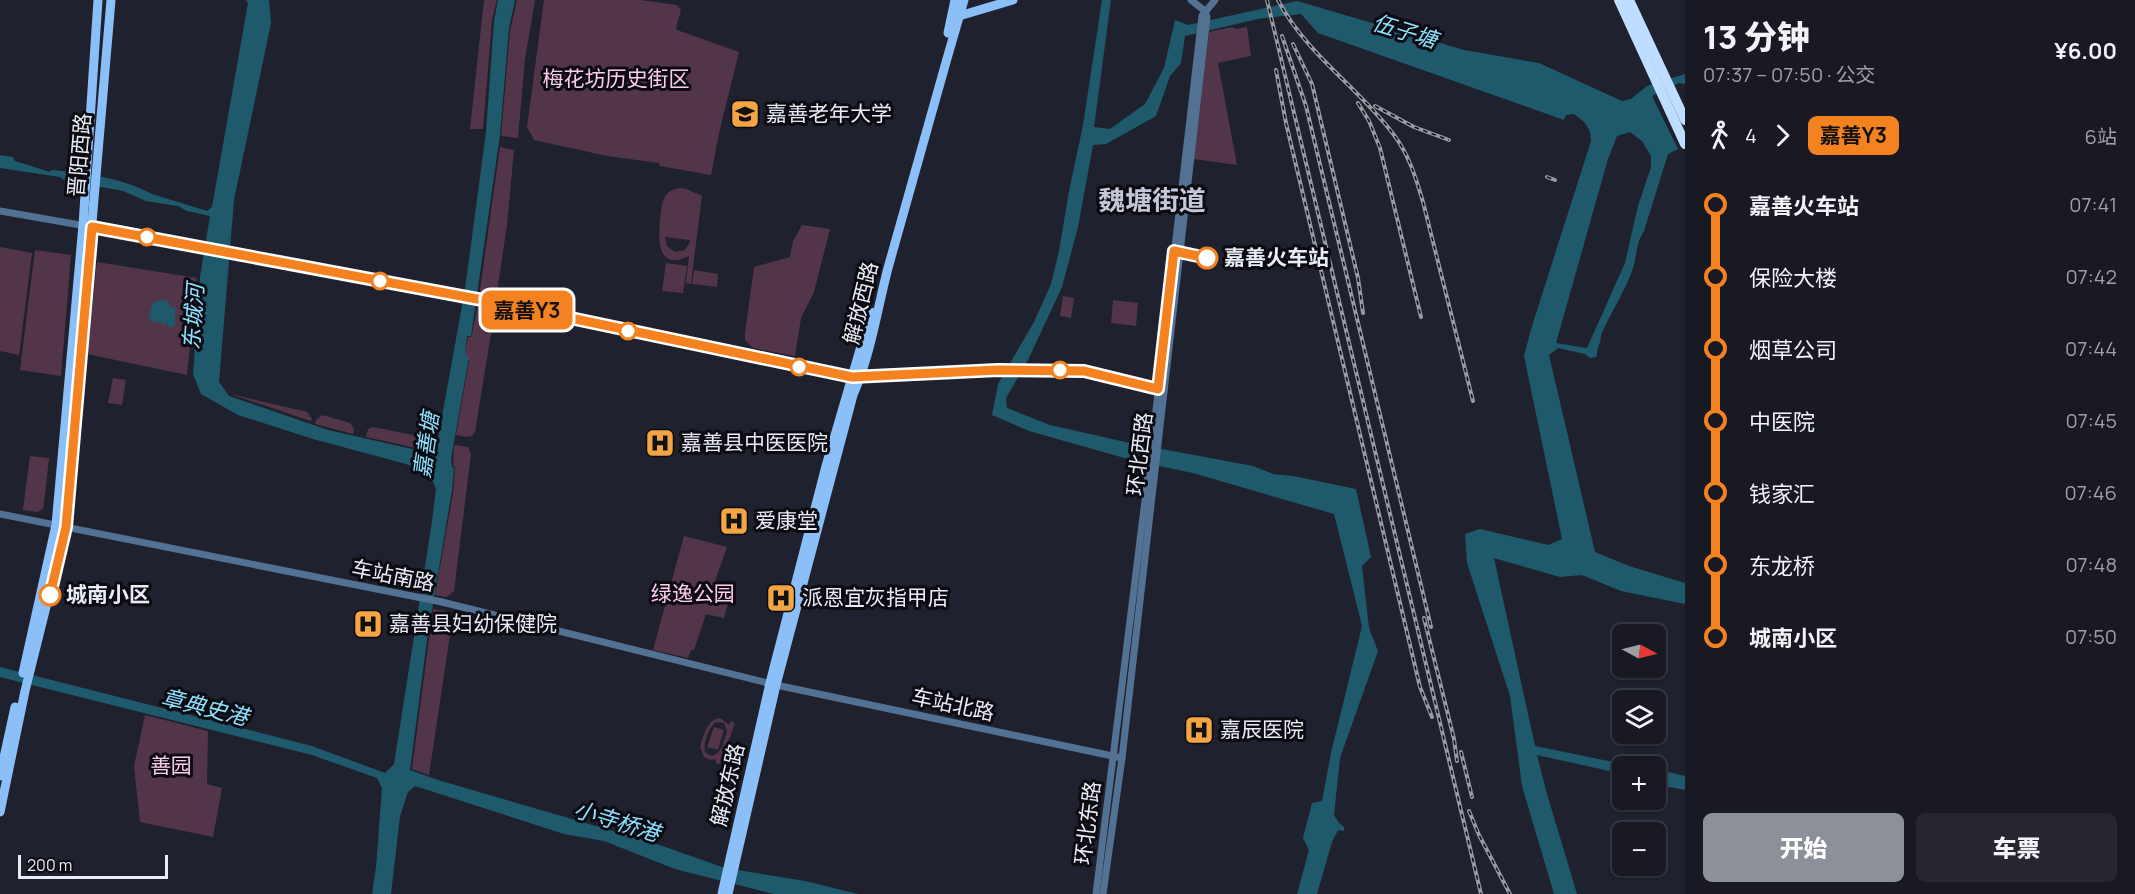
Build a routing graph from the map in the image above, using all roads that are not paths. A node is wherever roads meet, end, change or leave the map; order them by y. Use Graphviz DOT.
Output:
graph roads {
  1 [pos="98,0"];
  2 [pos="111,0"];
  3 [pos="955,0"];
  4 [pos="964,0"];
  5 [pos="1013,0"];
  6 [pos="1191,0"];
  7 [pos="1215,0"];
  8 [pos="1619,0"];
  9 [pos="1629,0"];
  10 [pos="1205,15"];
  11 [pos="959,16"];
  12 [pos="1659,74"];
  13 [pos="1681,123"];
  14 [pos="1685,144"];
  15 [pos="90,191"];
  16 [pos="0,211"];
  17 [pos="87,226"];
  18 [pos="857,376"];
  19 [pos="1161,389"];
  20 [pos="1151,473"];
  21 [pos="0,514"];
  22 [pos="61,526"];
  23 [pos="773,684"];
  24 [pos="22,690"];
  25 [pos="1113,756"];
  26 [pos="1122,758"];
  27 [pos="0,776"];
  28 [pos="0,813"];
  29 [pos="726,891"];
  30 [pos="1096,894"];
  31 [pos="1103,894"];
  1 -- 15 [label="main road, 晋阳西路"];
  2 -- 15 [label="main road, 晋阳西路"];
  3 -- 18 [label="main road, 解放西路"];
  4 -- 11 [label="main road, 解放西路"];
  5 -- 11 [label="main road"];
  6 -- 10 [label="street"];
  7 -- 10 [label="street"];
  8 -- 12 [label="highway"];
  9 -- 12 [label="highway"];
  10 -- 19 [label="street, 环北西路"];
  11 -- 18 [label="main road, 解放西路"];
  12 -- 13 [label="highway"];
  12 -- 13 [label="highway"];
  13 -- 14 [label="highway"];
  15 -- 17 [label="main road, 晋阳西路"];
  16 -- 17 [label="street"];
  17 -- 18 [label="street"];
  17 -- 22 [label="main road, 晋阳西路"];
  18 -- 19 [label="street"];
  18 -- 23 [label="main road, 解放西路"];
  19 -- 20 [label="street, 环北西路"];
  20 -- 25 [label="street, 环北西路"];
  20 -- 26 [label="street, 环北西路"];
  21 -- 22 [label="street, 车站南路"];
  22 -- 23 [label="street, 车站南路"];
  22 -- 24 [label="main road, 晋阳西路"];
  23 -- 25 [label="street, 车站北路"];
  23 -- 29 [label="main road, 解放东路"];
  24 -- 27 [label="main road"];
  24 -- 28 [label="main road"];
  25 -- 26 [label="street, 车站北路"];
  25 -- 30 [label="street, 环北东路"];
  26 -- 31 [label="street, 环北东路"];
}
